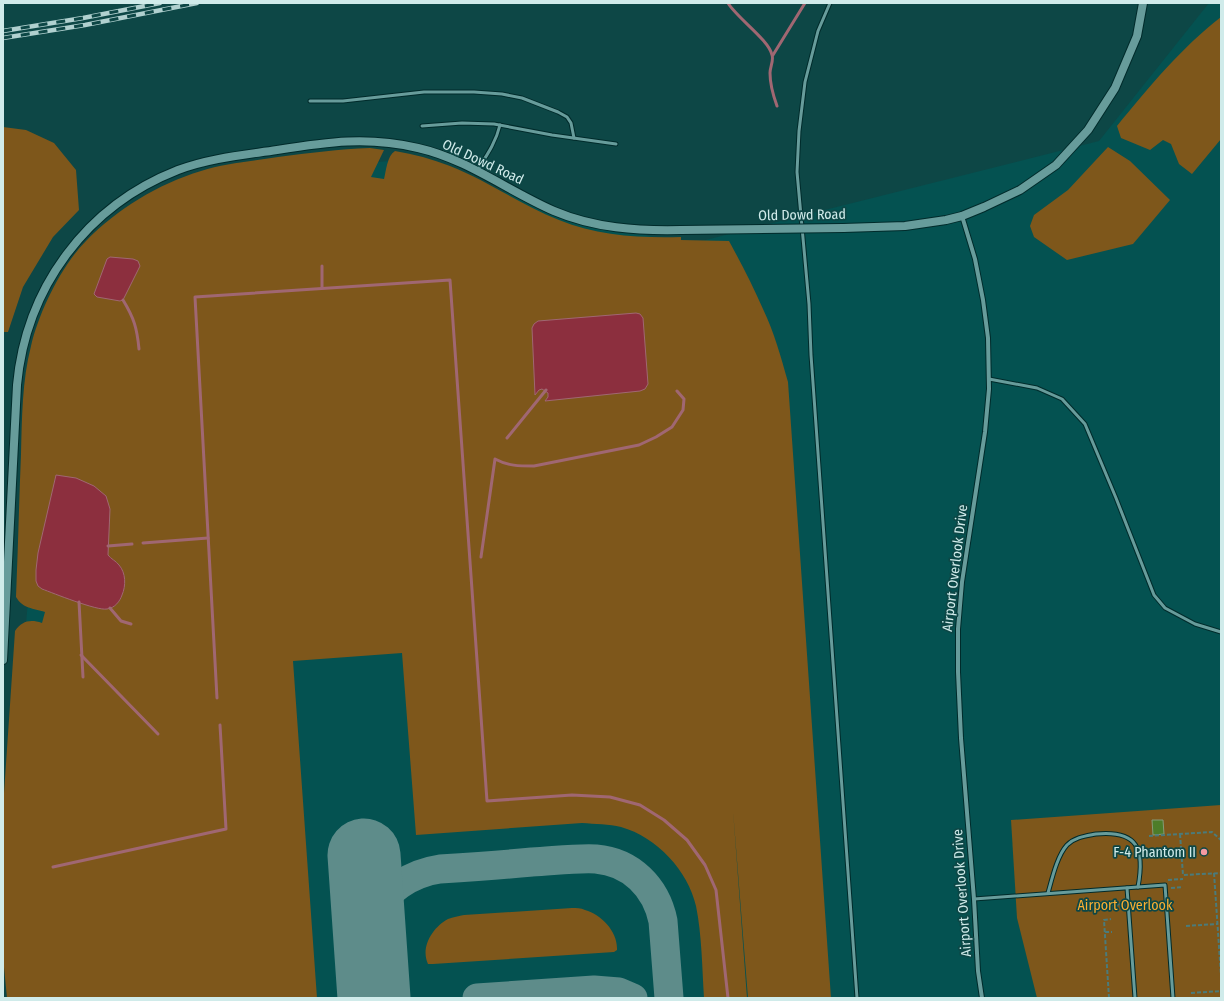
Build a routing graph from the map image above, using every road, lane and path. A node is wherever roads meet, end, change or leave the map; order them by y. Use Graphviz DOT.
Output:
graph roads {
  1 [pos="830,3"];
  2 [pos="1142,3"];
  3 [pos="310,101"];
  4 [pos="500,125"];
  5 [pos="422,126"];
  6 [pos="574,138"];
  7 [pos="616,144"];
  8 [pos="477,171"];
  9 [pos="962,216"];
  10 [pos="989,379"];
  11 [pos="4,604"];
  12 [pos="1221,632"];
  13 [pos="3,660"];
  14 [pos="1180,834"];
  15 [pos="1149,836"];
  16 [pos="1221,840"];
  17 [pos="1214,873"];
  18 [pos="1221,873"];
  19 [pos="1183,879"];
  20 [pos="1138,887"];
  21 [pos="1165,887"];
  22 [pos="1183,887"];
  23 [pos="1127,888"];
  24 [pos="1048,893"];
  25 [pos="974,899"];
  26 [pos="1128,904"];
  27 [pos="1110,905"];
  28 [pos="1111,919"];
  29 [pos="1217,924"];
  30 [pos="1186,926"];
  31 [pos="1105,932"];
  32 [pos="1112,932"];
  33 [pos="1221,976"];
  34 [pos="1221,991"];
  35 [pos="1191,993"];
  36 [pos="857,998"];
  37 [pos="982,998"];
  38 [pos="1109,998"];
  39 [pos="1135,998"];
  40 [pos="1173,998"];
  1 -- 36 [label="lane"];
  2 -- 9 [label="street, Old Dowd Road"];
  3 -- 6 [label="lane"];
  4 -- 5 [label="lane"];
  4 -- 6 [label="lane"];
  4 -- 8 [label="lane"];
  6 -- 7 [label="lane"];
  8 -- 9 [label="street, Old Dowd Road, bridge"];
  8 -- 11 [label="street, Old Dowd Road"];
  9 -- 10 [label="street, Airport Overlook Drive"];
  10 -- 12 [label="lane"];
  10 -- 25 [label="street, Airport Overlook Drive"];
  11 -- 13 [label="street, Old Dowd Road"];
  14 -- 15 [label="path"];
  14 -- 16 [label="path"];
  14 -- 17 [label="path"];
  17 -- 18 [label="path"];
  17 -- 29 [label="path"];
  19 -- 21 [label="path"];
  20 -- 21 [label="lane"];
  20 -- 23 [label="lane"];
  20 -- 24 [label="lane"];
  21 -- 22 [label="path"];
  21 -- 40 [label="lane"];
  23 -- 24 [label="lane"];
  23 -- 26 [label="lane"];
  24 -- 25 [label="lane"];
  25 -- 37 [label="street, Airport Overlook Drive"];
  26 -- 27 [label="path"];
  26 -- 39 [label="lane"];
  28 -- 31 [label="path"];
  29 -- 30 [label="path"];
  29 -- 33 [label="path"];
  31 -- 32 [label="path"];
  31 -- 38 [label="path"];
  34 -- 35 [label="path"];
}
